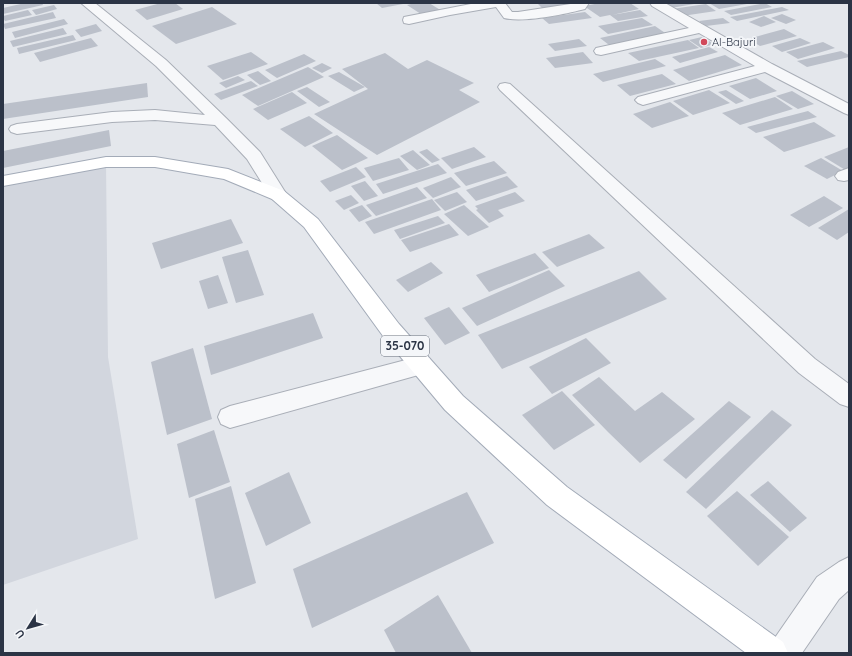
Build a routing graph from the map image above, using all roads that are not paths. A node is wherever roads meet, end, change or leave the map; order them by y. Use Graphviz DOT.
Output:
graph roads {
  1 [pos="87,3"];
  2 [pos="499,3"];
  3 [pos="584,3"];
  4 [pos="656,3"];
  5 [pos="409,20"];
  6 [pos="701,30"];
  7 [pos="601,51"];
  8 [pos="767,67"];
  9 [pos="505,87"];
  10 [pos="643,100"];
  11 [pos="849,110"];
  12 [pos="220,121"];
  13 [pos="17,129"];
  14 [pos="3,181"];
  15 [pos="278,194"];
  16 [pos="421,365"];
  17 [pos="849,397"];
  18 [pos="230,417"];
  19 [pos="849,572"];
  20 [pos="772,653"];
  21 [pos="784,653"];
  1 -- 12 [label="street"];
  2 -- 3 [label="street"];
  2 -- 5 [label="street"];
  4 -- 6 [label="street"];
  6 -- 7 [label="street"];
  6 -- 8 [label="street"];
  8 -- 10 [label="street"];
  8 -- 11 [label="street"];
  9 -- 17 [label="street"];
  12 -- 13 [label="street"];
  12 -- 15 [label="street"];
  14 -- 15 [label="main road, 35-070"];
  15 -- 16 [label="main road, 35-070"];
  16 -- 18 [label="street"];
  16 -- 20 [label="main road, 35-070"];
  19 -- 21 [label="street"];
}
